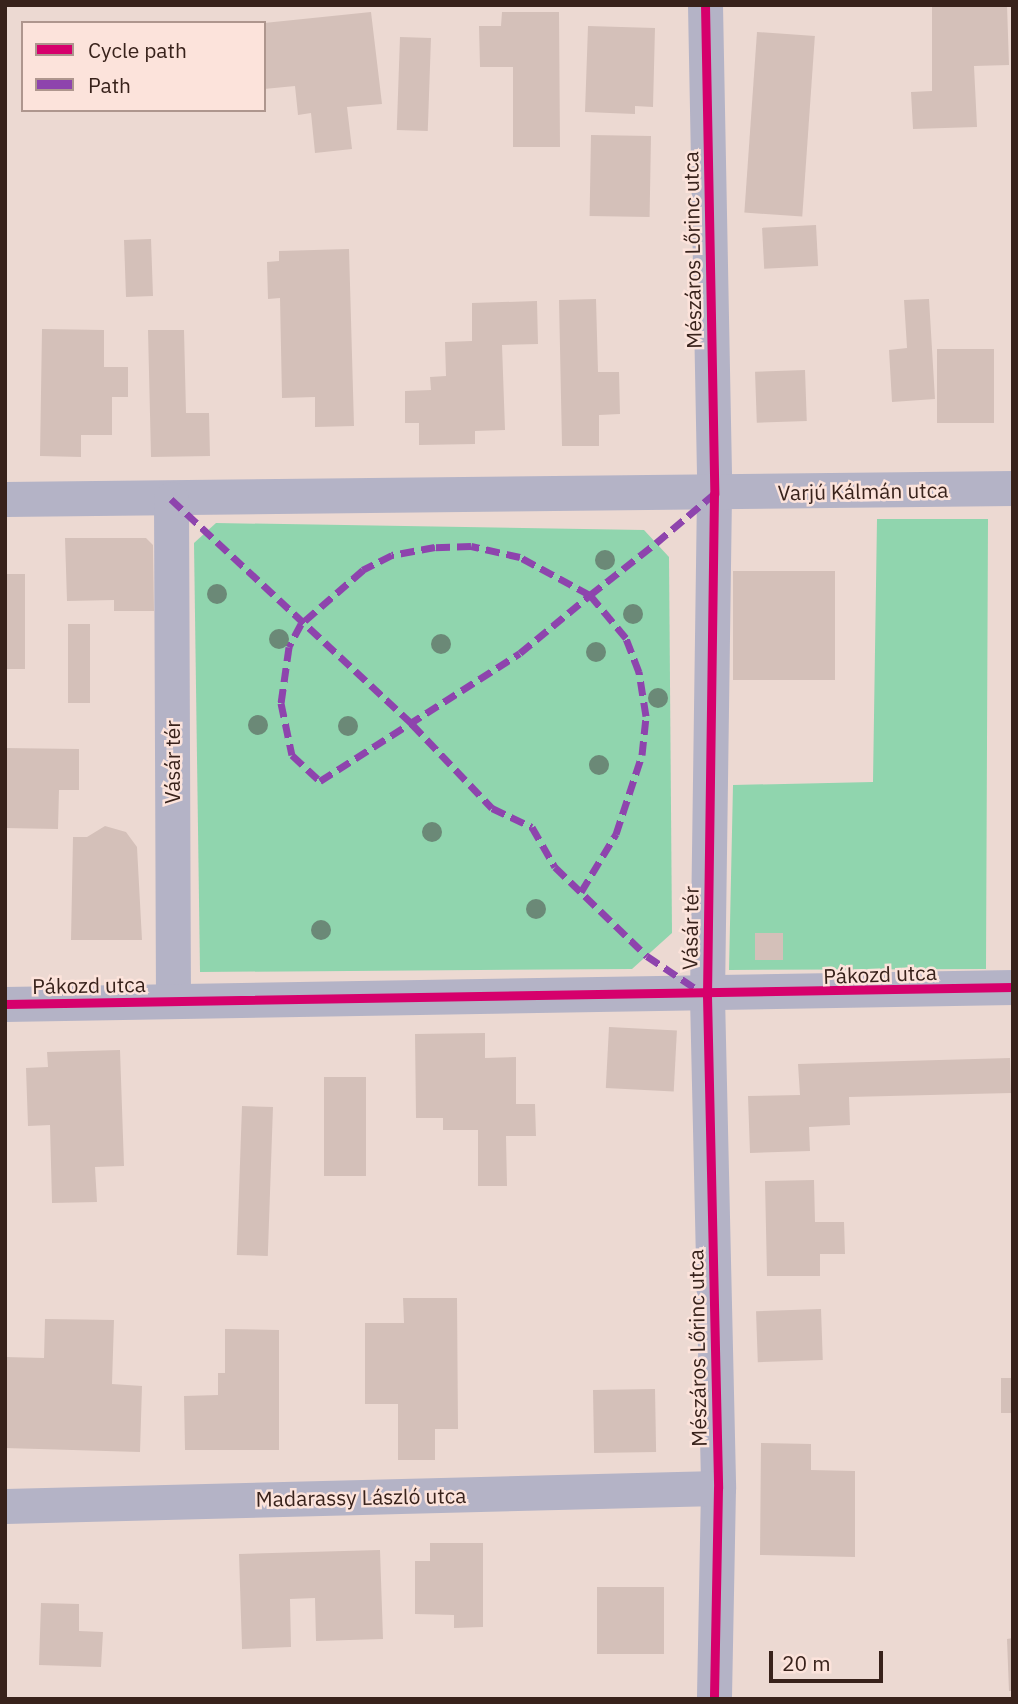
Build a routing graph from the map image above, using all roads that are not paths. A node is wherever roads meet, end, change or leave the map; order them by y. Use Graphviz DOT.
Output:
graph roads {
  1 [pos="705,5"];
  2 [pos="1013,488"];
  3 [pos="714,494"];
  4 [pos="5,499"];
  5 [pos="171,499"];
  6 [pos="1013,988"];
  7 [pos="707,996"];
  8 [pos="173,1001"];
  9 [pos="5,1004"];
  10 [pos="718,1488"];
  11 [pos="5,1506"];
  12 [pos="714,1699"];
  1 -- 3 [label="street, Mészáros Lőrinc utca"];
  2 -- 3 [label="street, Varjú Kálmán utca"];
  3 -- 5 [label="street"];
  3 -- 7 [label="street, Vásár tér"];
  4 -- 5 [label="street"];
  5 -- 8 [label="street, Vásár tér"];
  6 -- 7 [label="street, Pákozd utca"];
  7 -- 8 [label="street, Vásár tér"];
  7 -- 10 [label="street, Mészáros Lőrinc utca"];
  8 -- 9 [label="street, Pákozd utca"];
  10 -- 11 [label="street, Madarassy László utca"];
  10 -- 12 [label="street, Mészáros Lőrinc utca"];
}
